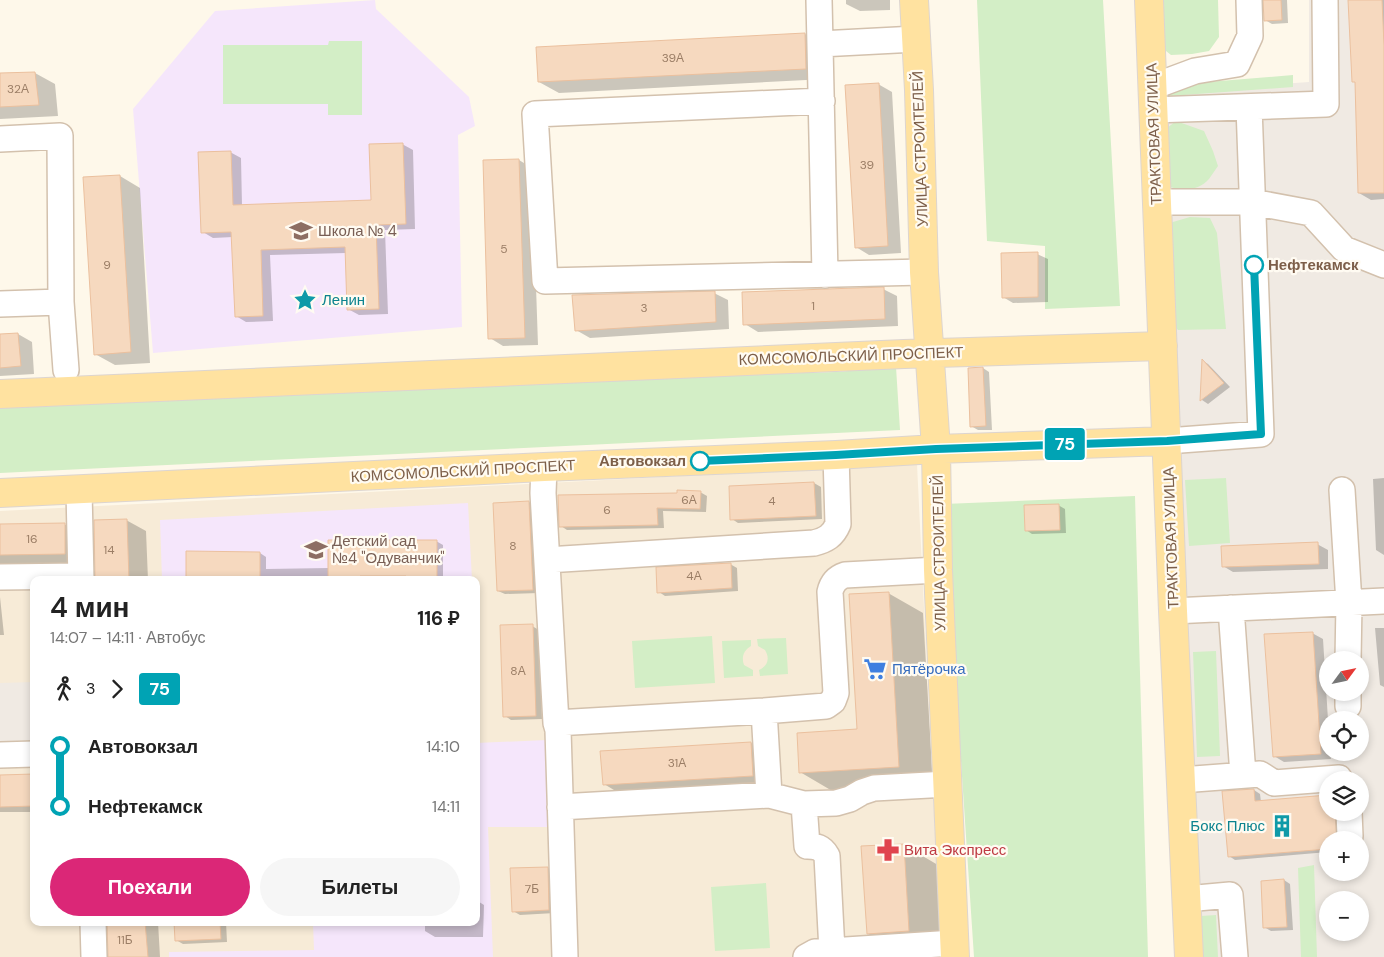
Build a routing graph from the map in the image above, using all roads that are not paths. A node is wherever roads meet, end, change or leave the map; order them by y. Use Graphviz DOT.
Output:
graph roads {
  1 [pos="819,0"];
  2 [pos="914,0"];
  3 [pos="1149,0"];
  4 [pos="1249,0"];
  5 [pos="1325,0"];
  6 [pos="916,39"];
  7 [pos="820,44"];
  8 [pos="1153,98"];
  9 [pos="822,101"];
  10 [pos="1248,107"];
  11 [pos="0,139"];
  12 [pos="1157,202"];
  13 [pos="1252,202"];
  14 [pos="1384,265"];
  15 [pos="924,272"];
  16 [pos="826,275"];
  17 [pos="61,302"];
  18 [pos="0,304"];
  19 [pos="1163,346"];
  20 [pos="930,353"];
  21 [pos="66,370"];
  22 [pos="0,394"];
  23 [pos="1167,441"];
  24 [pos="936,449"];
  25 [pos="836,455"];
  26 [pos="544,467"];
  27 [pos="79,490"];
  28 [pos="1342,490"];
  29 [pos="0,493"];
  30 [pos="547,560"];
  31 [pos="938,570"];
  32 [pos="81,576"];
  33 [pos="0,577"];
  34 [pos="30,577"];
  35 [pos="1384,601"];
  36 [pos="1349,603"];
  37 [pos="1174,611"];
  38 [pos="1232,617"];
  39 [pos="1290,622"];
  40 [pos="1348,651"];
  41 [pos="764,711"];
  42 [pos="556,723"];
  43 [pos="30,754"];
  44 [pos="0,755"];
  45 [pos="1243,775"];
  46 [pos="1181,780"];
  47 [pos="1319,780"];
  48 [pos="948,784"];
  49 [pos="769,795"];
  50 [pos="804,804"];
  51 [pos="560,807"];
  52 [pos="1186,899"];
  53 [pos="93,926"];
  54 [pos="954,950"];
  55 [pos="832,951"];
  56 [pos="94,957"];
  57 [pos="565,957"];
  58 [pos="806,957"];
  59 [pos="1189,957"];
  60 [pos="1235,957"];
  1 -- 7 [label="lane"];
  2 -- 6 [label="main road, УЛИЦА СТРОИТЕЛЕЙ"];
  3 -- 8 [label="main road, ТРАКТОВАЯ УЛИЦА"];
  4 -- 8 [label="lane"];
  5 -- 10 [label="lane"];
  6 -- 7 [label="lane"];
  6 -- 15 [label="main road, УЛИЦА СТРОИТЕЛЕЙ"];
  7 -- 9 [label="lane"];
  8 -- 10 [label="lane"];
  8 -- 12 [label="main road, ТРАКТОВАЯ УЛИЦА"];
  9 -- 16 [label="lane"];
  9 -- 16 [label="lane"];
  10 -- 13 [label="lane"];
  11 -- 17 [label="lane"];
  12 -- 13 [label="lane"];
  12 -- 19 [label="main road, ТРАКТОВАЯ УЛИЦА"];
  13 -- 14 [label="lane"];
  13 -- 23 [label="lane"];
  15 -- 16 [label="lane"];
  15 -- 20 [label="main road, УЛИЦА СТРОИТЕЛЕЙ"];
  17 -- 18 [label="lane"];
  17 -- 21 [label="lane"];
  19 -- 20 [label="main road, КОМСОМОЛЬСКИЙ ПРОСПЕКТ"];
  19 -- 23 [label="main road, ТРАКТОВАЯ УЛИЦА"];
  20 -- 22 [label="main road, КОМСОМОЛЬСКИЙ ПРОСПЕКТ"];
  20 -- 24 [label="main road, УЛИЦА СТРОИТЕЛЕЙ"];
  23 -- 24 [label="main road, КОМСОМОЛЬСКИЙ ПРОСПЕКТ"];
  23 -- 37 [label="main road, ТРАКТОВАЯ УЛИЦА"];
  24 -- 25 [label="main road, КОМСОМОЛЬСКИЙ ПРОСПЕКТ"];
  24 -- 31 [label="main road, УЛИЦА СТРОИТЕЛЕЙ"];
  25 -- 26 [label="main road, КОМСОМОЛЬСКИЙ ПРОСПЕКТ"];
  25 -- 30 [label="lane"];
  26 -- 27 [label="main road, КОМСОМОЛЬСКИЙ ПРОСПЕКТ"];
  26 -- 30 [label="lane"];
  27 -- 29 [label="main road, КОМСОМОЛЬСКИЙ ПРОСПЕКТ"];
  27 -- 32 [label="lane"];
  28 -- 36 [label="lane"];
  30 -- 42 [label="lane"];
  31 -- 41 [label="lane"];
  31 -- 48 [label="main road, УЛИЦА СТРОИТЕЛЕЙ"];
  33 -- 34 [label="lane"];
  35 -- 36 [label="lane"];
  36 -- 38 [label="lane"];
  36 -- 40 [label="lane"];
  37 -- 38 [label="lane"];
  37 -- 46 [label="main road, ТРАКТОВАЯ УЛИЦА"];
  38 -- 39 [label="lane"];
  38 -- 45 [label="lane"];
  41 -- 42 [label="lane"];
  41 -- 49 [label="lane"];
  42 -- 51 [label="lane"];
  43 -- 44 [label="lane"];
  45 -- 46 [label="lane"];
  45 -- 47 [label="lane"];
  46 -- 52 [label="main road, ТРАКТОВАЯ УЛИЦА"];
  48 -- 50 [label="lane"];
  48 -- 54 [label="main road, УЛИЦА СТРОИТЕЛЕЙ"];
  49 -- 50 [label="lane"];
  49 -- 51 [label="lane"];
  50 -- 55 [label="lane"];
  51 -- 57 [label="lane"];
  52 -- 59 [label="main road, ТРАКТОВАЯ УЛИЦА"];
  52 -- 60 [label="lane"];
  53 -- 56 [label="lane"];
  54 -- 55 [label="lane"];
  55 -- 58 [label="lane"];
}
